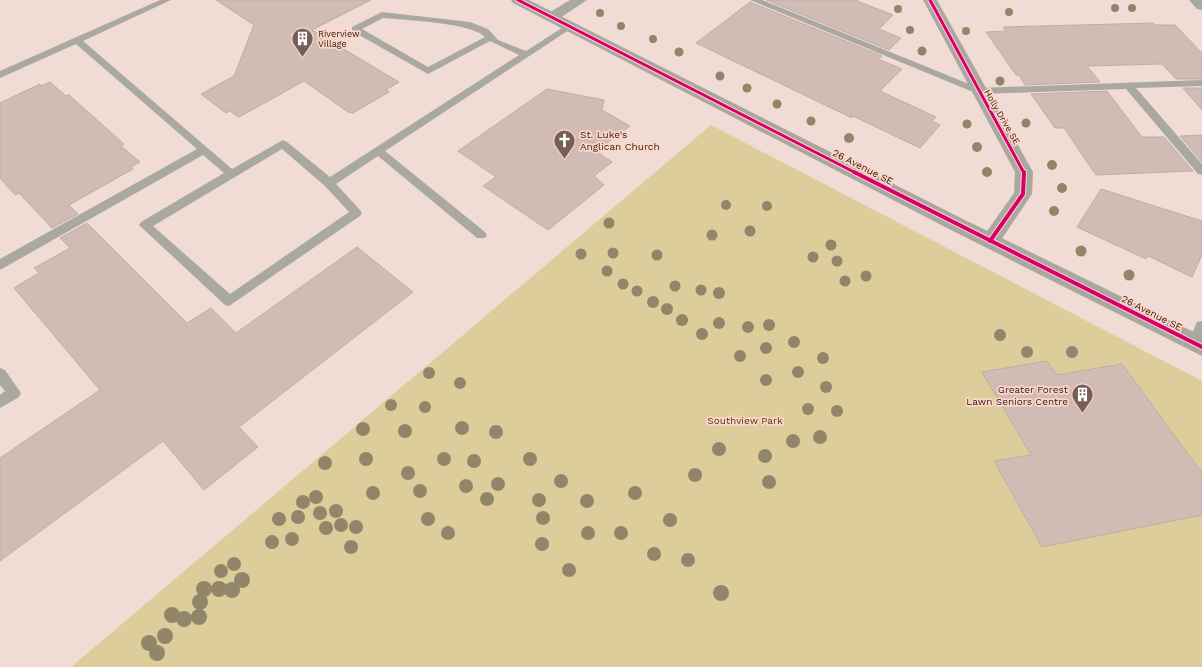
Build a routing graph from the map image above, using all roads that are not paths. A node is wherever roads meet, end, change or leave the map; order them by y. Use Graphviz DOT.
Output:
graph roads {
  1 [pos="144,0"];
  2 [pos="167,0"];
  3 [pos="518,0"];
  4 [pos="580,0"];
  5 [pos="754,0"];
  6 [pos="930,0"];
  7 [pos="1196,0"];
  8 [pos="1202,6"];
  9 [pos="144,10"];
  10 [pos="552,17"];
  11 [pos="571,26"];
  12 [pos="491,37"];
  13 [pos="77,41"];
  14 [pos="527,55"];
  15 [pos="0,75"];
  16 [pos="1202,83"];
  17 [pos="1129,86"];
  18 [pos="978,91"];
  19 [pos="204,150"];
  20 [pos="378,152"];
  21 [pos="1202,171"];
  22 [pos="231,174"];
  23 [pos="329,183"];
  24 [pos="481,235"];
  25 [pos="990,241"];
  26 [pos="0,265"];
  27 [pos="1202,326"];
  28 [pos="1199,345"];
  29 [pos="0,374"];
  30 [pos="0,402"];
  1 -- 9 [label="lane"];
  2 -- 9 [label="lane"];
  3 -- 10 [label="street, 26 Avenue SE"];
  4 -- 10 [label="street"];
  5 -- 18 [label="lane"];
  6 -- 18 [label="street, Holly Drive SE"];
  7 -- 8 [label="street"];
  9 -- 13 [label="lane"];
  10 -- 11 [label="street, 26 Avenue SE"];
  11 -- 14 [label="lane"];
  11 -- 25 [label="street, 26 Avenue SE"];
  12 -- 12 [label="lane"];
  12 -- 14 [label="lane"];
  13 -- 15 [label="lane"];
  13 -- 19 [label="lane"];
  14 -- 20 [label="lane"];
  16 -- 17 [label="lane"];
  17 -- 18 [label="lane"];
  17 -- 21 [label="lane"];
  18 -- 25 [label="street, Holly Drive SE"];
  19 -- 22 [label="lane"];
  19 -- 26 [label="lane"];
  20 -- 23 [label="lane"];
  20 -- 24 [label="lane"];
  22 -- 23 [label="lane"];
  22 -- 23 [label="lane"];
  25 -- 28 [label="street, 26 Avenue SE"];
  27 -- 28 [label="lane"];
  29 -- 30 [label="lane"];
}
